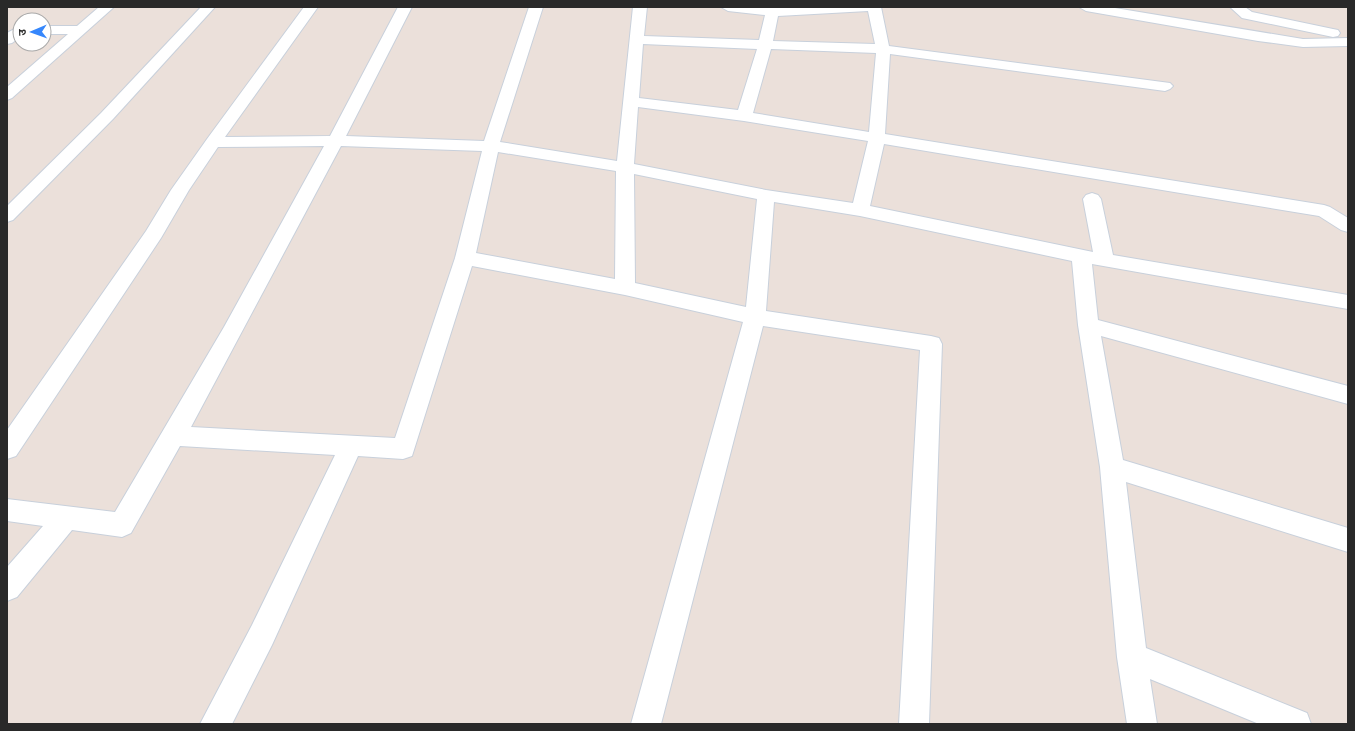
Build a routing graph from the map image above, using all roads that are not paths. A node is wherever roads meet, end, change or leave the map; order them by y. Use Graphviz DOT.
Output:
graph roads {
  1 [pos="107,7"];
  2 [pos="208,7"];
  3 [pos="311,7"];
  4 [pos="405,7"];
  5 [pos="536,7"];
  6 [pos="640,7"];
  7 [pos="728,7"];
  8 [pos="874,7"];
  9 [pos="1086,7"];
  10 [pos="1237,7"];
  11 [pos="773,10"];
  12 [pos="52,30"];
  13 [pos="82,30"];
  14 [pos="1348,36"];
  15 [pos="636,40"];
  16 [pos="1348,42"];
  17 [pos="765,44"];
  18 [pos="883,49"];
  19 [pos="1165,86"];
  20 [pos="7,95"];
  21 [pos="630,101"];
  22 [pos="744,116"];
  23 [pos="877,137"];
  24 [pos="336,141"];
  25 [pos="213,142"];
  26 [pos="491,146"];
  27 [pos="625,167"];
  28 [pos="766,195"];
  29 [pos="1092,199"];
  30 [pos="860,210"];
  31 [pos="7,216"];
  32 [pos="1348,226"];
  33 [pos="465,258"];
  34 [pos="1093,258"];
  35 [pos="625,288"];
  36 [pos="1348,302"];
  37 [pos="755,317"];
  38 [pos="1088,325"];
  39 [pos="1348,395"];
  40 [pos="175,436"];
  41 [pos="351,446"];
  42 [pos="7,449"];
  43 [pos="1112,467"];
  44 [pos="7,510"];
  45 [pos="65,519"];
  46 [pos="1348,540"];
  47 [pos="7,588"];
  48 [pos="1132,657"];
  49 [pos="215,724"];
  50 [pos="646,724"];
  51 [pos="914,724"];
  52 [pos="1142,724"];
  53 [pos="1296,724"];
  1 -- 13 [label="street"];
  2 -- 31 [label="street"];
  3 -- 25 [label="street"];
  4 -- 24 [label="street"];
  5 -- 26 [label="street"];
  6 -- 15 [label="street"];
  7 -- 11 [label="street"];
  8 -- 11 [label="street"];
  8 -- 18 [label="street"];
  9 -- 16 [label="street"];
  10 -- 14 [label="street"];
  11 -- 17 [label="street"];
  12 -- 13 [label="street"];
  13 -- 20 [label="street"];
  15 -- 17 [label="street"];
  15 -- 21 [label="street"];
  17 -- 18 [label="street"];
  17 -- 22 [label="street"];
  18 -- 19 [label="street"];
  18 -- 23 [label="street"];
  21 -- 22 [label="street"];
  21 -- 27 [label="street"];
  22 -- 23 [label="street"];
  23 -- 30 [label="street"];
  23 -- 32 [label="street"];
  24 -- 25 [label="street"];
  24 -- 26 [label="street"];
  24 -- 40 [label="street"];
  25 -- 42 [label="street"];
  26 -- 27 [label="street"];
  26 -- 33 [label="street"];
  27 -- 28 [label="street"];
  27 -- 35 [label="street"];
  28 -- 30 [label="street"];
  28 -- 37 [label="street"];
  29 -- 34 [label="street"];
  30 -- 34 [label="street"];
  33 -- 35 [label="street"];
  33 -- 41 [label="street"];
  34 -- 36 [label="street"];
  34 -- 38 [label="street"];
  35 -- 37 [label="street"];
  37 -- 50 [label="street"];
  37 -- 51 [label="street"];
  38 -- 39 [label="street"];
  38 -- 43 [label="street"];
  40 -- 41 [label="street"];
  40 -- 45 [label="street"];
  41 -- 49 [label="street"];
  43 -- 46 [label="street"];
  43 -- 48 [label="street"];
  44 -- 45 [label="street"];
  45 -- 47 [label="street"];
  48 -- 52 [label="street"];
  48 -- 53 [label="street"];
}
